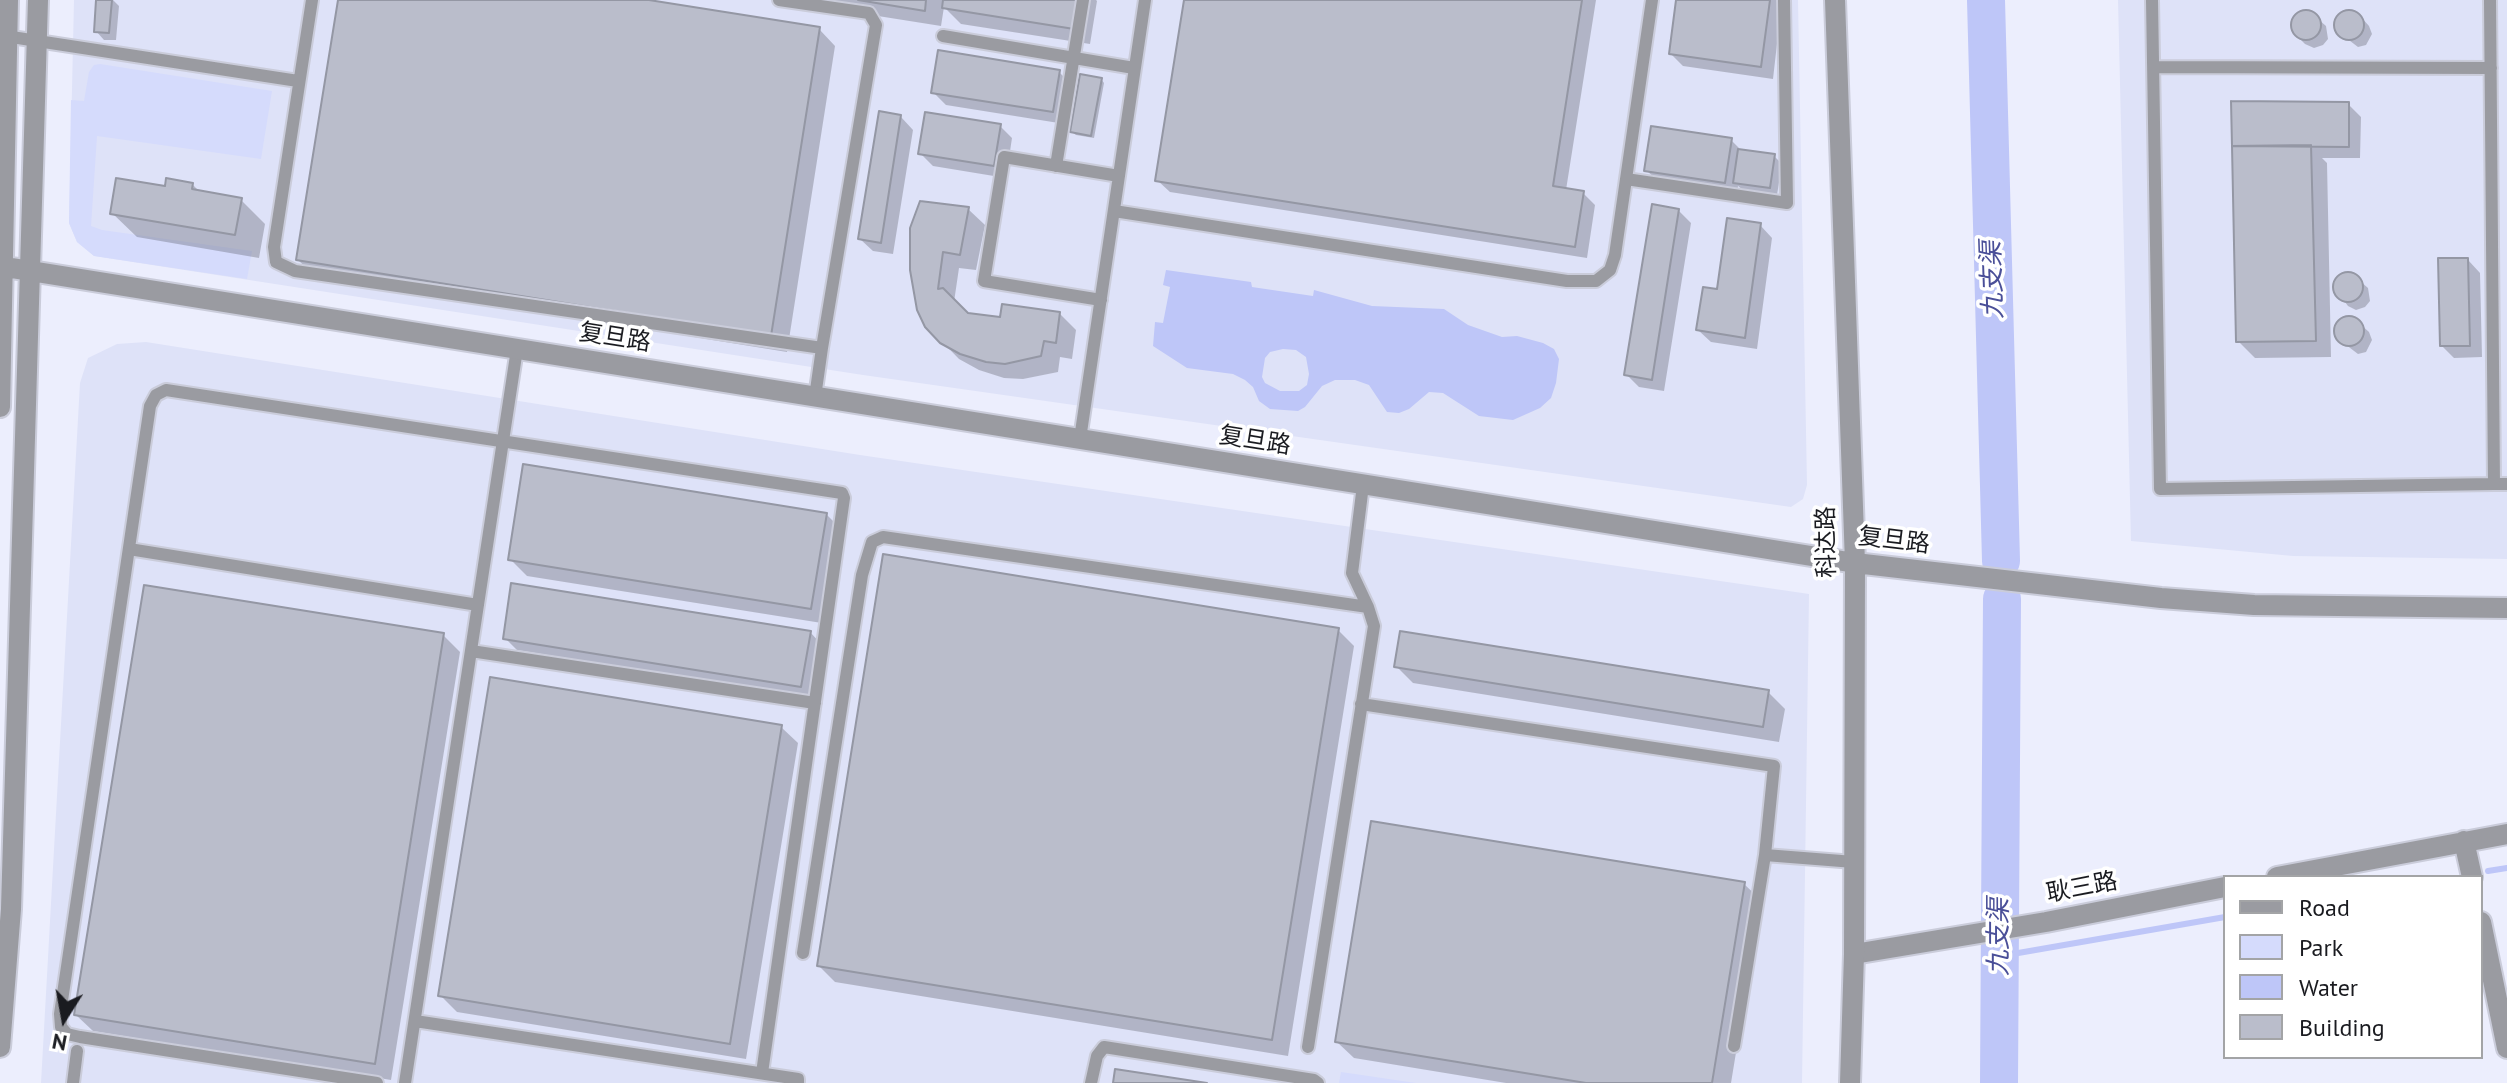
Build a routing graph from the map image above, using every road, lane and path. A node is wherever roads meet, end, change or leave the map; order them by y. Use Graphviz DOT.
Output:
graph roads {
  1 [pos="8,0"];
  2 [pos="38,0"];
  3 [pos="312,0"];
  4 [pos="779,0"];
  5 [pos="1083,0"];
  6 [pos="1145,0"];
  7 [pos="1652,0"];
  8 [pos="1784,0"];
  9 [pos="1835,0"];
  10 [pos="2152,0"];
  11 [pos="2490,0"];
  12 [pos="4,36"];
  13 [pos="943,36"];
  14 [pos="37,42"];
  15 [pos="1074,58"];
  16 [pos="2154,67"];
  17 [pos="1134,68"];
  18 [pos="2491,68"];
  19 [pos="298,81"];
  20 [pos="2492,147"];
  21 [pos="2507,147"];
  22 [pos="1056,166"];
  23 [pos="1119,176"];
  24 [pos="1626,179"];
  25 [pos="1114,211"];
  26 [pos="2,266"];
  27 [pos="30,272"];
  28 [pos="1101,300"];
  29 [pos="822,348"];
  30 [pos="517,349"];
  31 [pos="815,397"];
  32 [pos="0,407"];
  33 [pos="1080,439"];
  34 [pos="503,440"];
  35 [pos="2501,484"];
  36 [pos="1363,485"];
  37 [pos="129,549"];
  38 [pos="1855,563"];
  39 [pos="478,605"];
  40 [pos="1368,607"];
  41 [pos="2507,608"];
  42 [pos="471,651"];
  43 [pos="815,703"];
  44 [pos="1361,704"];
  45 [pos="2507,834"];
  46 [pos="2464,841"];
  47 [pos="1765,855"];
  48 [pos="1854,862"];
  49 [pos="2287,875"];
  50 [pos="2472,875"];
  51 [pos="2223,887"];
  52 [pos="2483,932"];
  53 [pos="803,953"];
  54 [pos="1854,954"];
  55 [pos="415,1021"];
  56 [pos="1734,1046"];
  57 [pos="0,1047"];
  58 [pos="1308,1047"];
  59 [pos="2507,1048"];
  60 [pos="77,1051"];
  61 [pos="762,1073"];
  62 [pos="73,1083"];
  63 [pos="377,1083"];
  64 [pos="405,1083"];
  65 [pos="798,1083"];
  66 [pos="1091,1083"];
  67 [pos="1318,1083"];
  68 [pos="1850,1083"];
  1 -- 12 [label="street"];
  2 -- 14 [label="street"];
  3 -- 19 [label="lane"];
  4 -- 29 [label="lane"];
  5 -- 15 [label="lane"];
  6 -- 17 [label="lane"];
  7 -- 24 [label="lane"];
  8 -- 24 [label="lane"];
  9 -- 38 [label="street, 科达路"];
  10 -- 16 [label="lane"];
  11 -- 18 [label="lane"];
  12 -- 14 [label="lane"];
  12 -- 26 [label="street"];
  13 -- 15 [label="lane"];
  14 -- 19 [label="lane"];
  14 -- 27 [label="street"];
  15 -- 17 [label="lane"];
  15 -- 22 [label="lane"];
  16 -- 18 [label="lane"];
  16 -- 35 [label="lane"];
  17 -- 23 [label="lane"];
  18 -- 20 [label="lane"];
  19 -- 29 [label="lane"];
  20 -- 21 [label="lane"];
  20 -- 35 [label="lane"];
  22 -- 23 [label="lane"];
  22 -- 28 [label="lane"];
  23 -- 25 [label="lane"];
  24 -- 25 [label="lane"];
  25 -- 28 [label="lane"];
  26 -- 27 [label="street, 复旦路"];
  26 -- 32 [label="street"];
  27 -- 30 [label="street, 复旦路"];
  27 -- 57 [label="street"];
  28 -- 33 [label="lane"];
  29 -- 31 [label="lane"];
  30 -- 31 [label="street, 复旦路"];
  30 -- 34 [label="lane"];
  31 -- 33 [label="street, 复旦路"];
  33 -- 36 [label="street, 复旦路"];
  34 -- 37 [label="lane"];
  34 -- 39 [label="lane"];
  34 -- 43 [label="lane"];
  36 -- 38 [label="street, 复旦路"];
  36 -- 40 [label="lane"];
  37 -- 39 [label="lane"];
  37 -- 63 [label="lane"];
  38 -- 41 [label="street, 复旦路"];
  38 -- 48 [label="street, 科达路"];
  39 -- 42 [label="lane"];
  40 -- 44 [label="lane"];
  40 -- 53 [label="lane"];
  42 -- 43 [label="lane"];
  42 -- 55 [label="lane"];
  43 -- 61 [label="lane"];
  44 -- 47 [label="lane"];
  44 -- 58 [label="lane"];
  45 -- 46 [label="street"];
  46 -- 49 [label="street"];
  46 -- 50 [label="street"];
  47 -- 48 [label="lane"];
  47 -- 56 [label="lane"];
  48 -- 54 [label="street, 科达路"];
  51 -- 54 [label="street, 耿三路"];
  52 -- 59 [label="street"];
  54 -- 68 [label="street, 科达路"];
  55 -- 61 [label="lane"];
  55 -- 64 [label="lane"];
  60 -- 62 [label="lane"];
  61 -- 65 [label="lane"];
  66 -- 67 [label="lane"];
}
